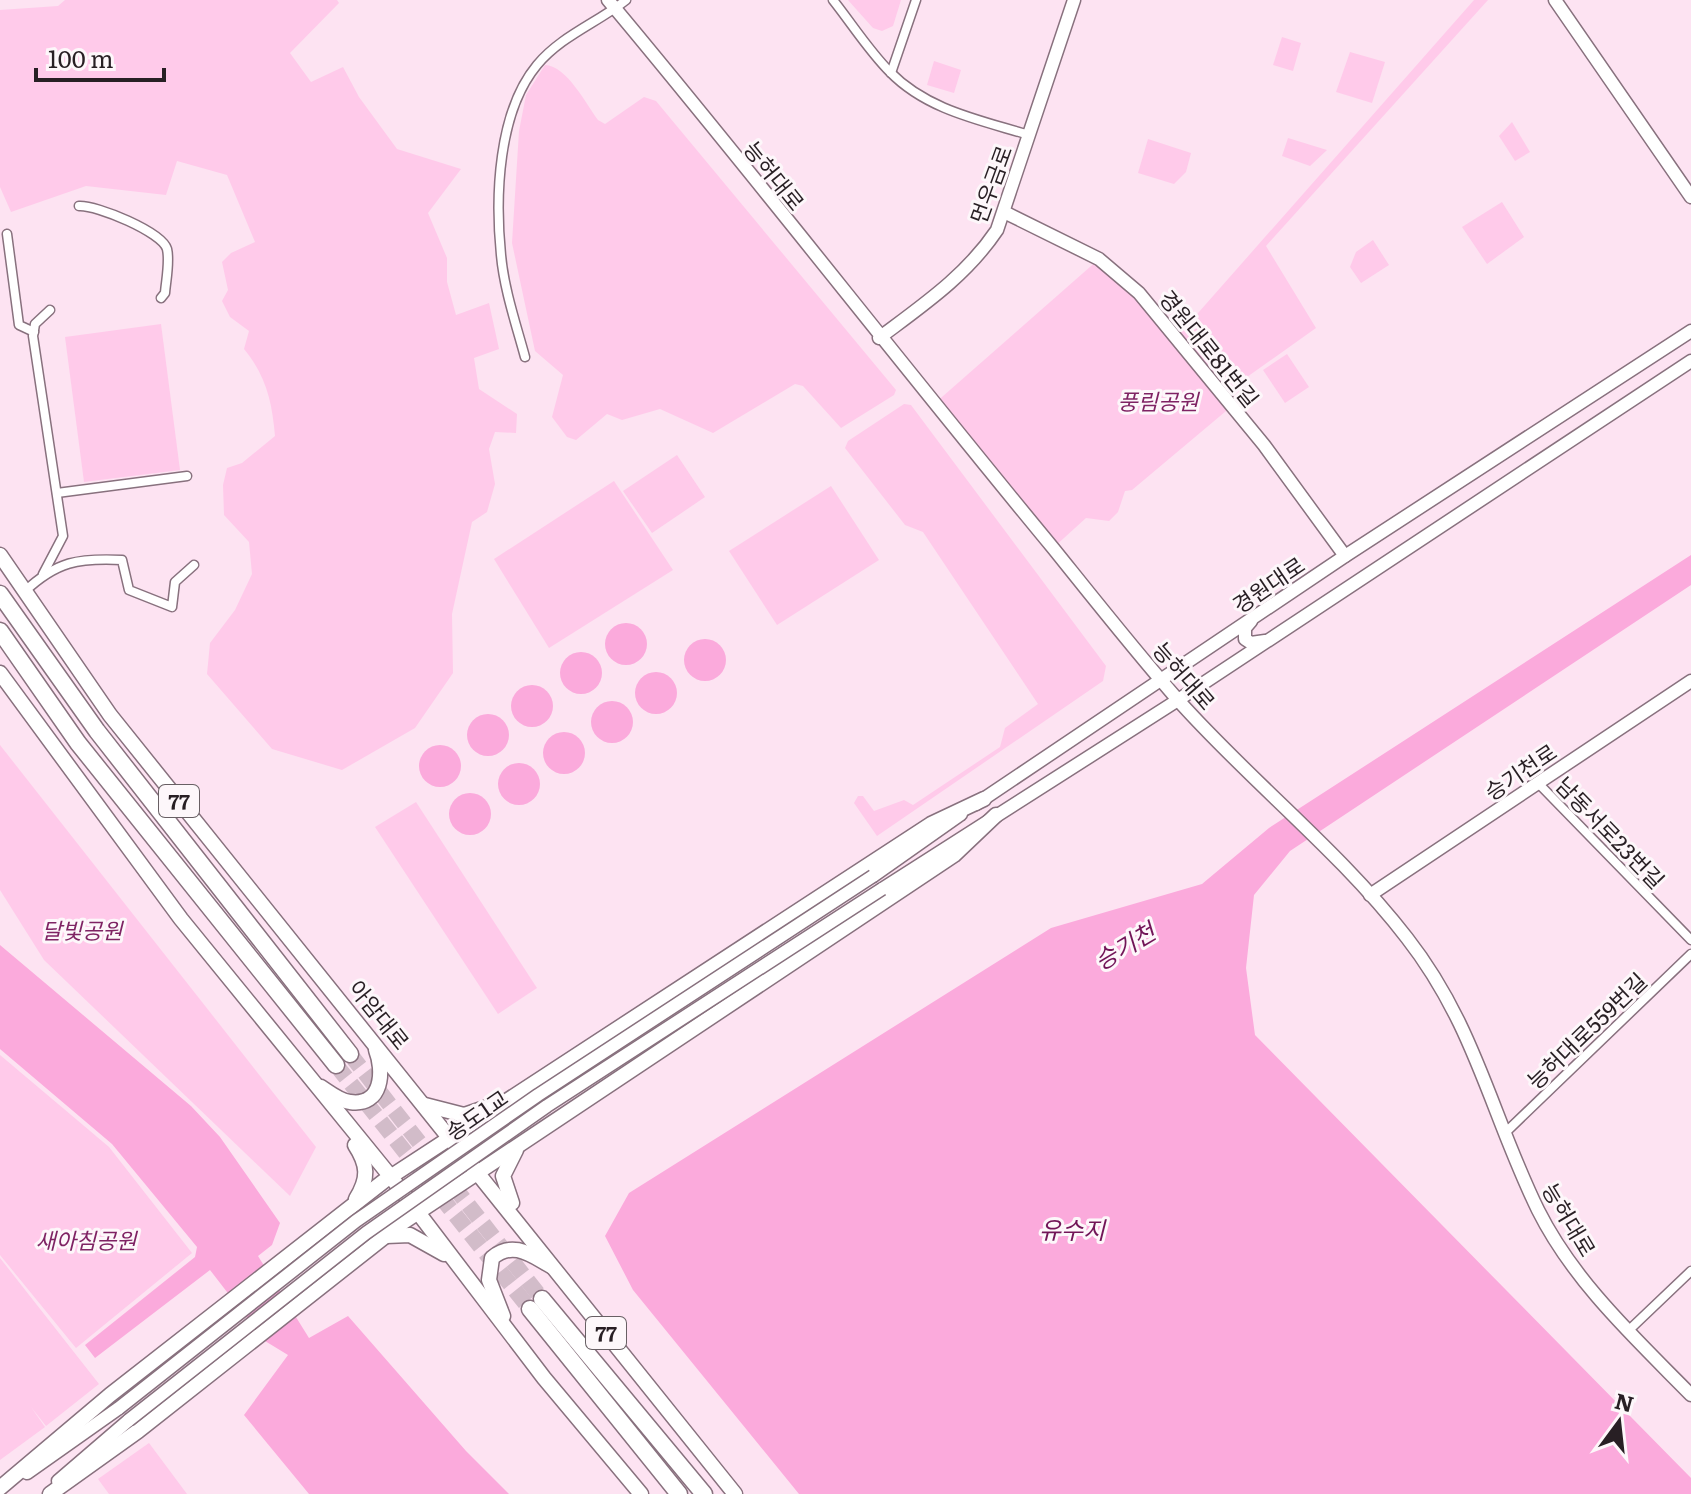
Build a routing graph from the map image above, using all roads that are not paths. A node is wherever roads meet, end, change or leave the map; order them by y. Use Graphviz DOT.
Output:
graph roads {
  1 [pos="833,0"];
  2 [pos="916,0"];
  3 [pos="1074,0"];
  4 [pos="1555,0"];
  5 [pos="617,3"];
  6 [pos="891,73"];
  7 [pos="1029,135"];
  8 [pos="1691,197"];
  9 [pos="79,206"];
  10 [pos="1004,212"];
  11 [pos="7,234"];
  12 [pos="161,298"];
  13 [pos="50,310"];
  14 [pos="1691,331"];
  15 [pos="34,332"];
  16 [pos="879,338"];
  17 [pos="525,357"];
  18 [pos="1691,361"];
  19 [pos="187,476"];
  20 [pos="57,493"];
  21 [pos="0,555"];
  22 [pos="1345,556"];
  23 [pos="194,565"];
  24 [pos="43,574"];
  25 [pos="23,592"];
  26 [pos="0,594"];
  27 [pos="1252,619"];
  28 [pos="0,631"];
  29 [pos="1268,640"];
  30 [pos="0,673"];
  31 [pos="1161,680"];
  32 [pos="1691,681"];
  33 [pos="1178,700"];
  34 [pos="1538,783"];
  35 [pos="984,799"];
  36 [pos="996,815"];
  37 [pos="873,876"];
  38 [pos="1370,895"];
  39 [pos="1691,940"];
  40 [pos="1691,954"];
  41 [pos="371,1038"];
  42 [pos="350,1054"];
  43 [pos="336,1065"];
  44 [pos="314,1083"];
  45 [pos="508,1102"];
  46 [pos="425,1105"];
  47 [pos="332,1107"];
  48 [pos="1506,1132"];
  49 [pos="452,1139"];
  50 [pos="521,1143"];
  51 [pos="479,1171"];
  52 [pos="391,1177"];
  53 [pos="417,1213"];
  54 [pos="339,1216"];
  55 [pos="524,1229"];
  56 [pos="386,1236"];
  57 [pos="457,1263"];
  58 [pos="555,1268"];
  59 [pos="1691,1271"];
  60 [pos="506,1328"];
  61 [pos="1628,1331"];
  62 [pos="1691,1395"];
  63 [pos="114,1401"];
  64 [pos="133,1426"];
  65 [pos="0,1490"];
  66 [pos="43,1494"];
  67 [pos="50,1494"];
  68 [pos="641,1494"];
  69 [pos="679,1494"];
  70 [pos="704,1494"];
  71 [pos="735,1494"];
  1 -- 6 [label="street"];
  2 -- 6 [label="street"];
  3 -- 7 [label="main road, 먼우금로"];
  4 -- 8 [label="main road"];
  5 -- 16 [label="main road, 능허대로"];
  5 -- 17 [label="street"];
  6 -- 7 [label="street"];
  7 -- 10 [label="main road, 먼우금로"];
  9 -- 12 [label="street"];
  10 -- 16 [label="main road, 먼우금로"];
  10 -- 22 [label="main road, 경원대로81번길"];
  11 -- 15 [label="street"];
  13 -- 15 [label="street"];
  14 -- 22 [label="main road, 경원대로"];
  15 -- 20 [label="street"];
  16 -- 31 [label="main road, 능허대로"];
  18 -- 29 [label="main road"];
  19 -- 20 [label="street"];
  20 -- 24 [label="street"];
  21 -- 25 [label="main road, 아암대로 / 77"];
  22 -- 27 [label="main road, 경원대로"];
  23 -- 24 [label="street"];
  24 -- 25 [label="street"];
  25 -- 41 [label="main road, 아암대로 / 77"];
  26 -- 42 [label="highway"];
  27 -- 29 [label="main road"];
  27 -- 31 [label="main road, 경원대로"];
  28 -- 43 [label="highway"];
  29 -- 33 [label="main road"];
  30 -- 44 [label="main road"];
  31 -- 33 [label="main road, 능허대로"];
  31 -- 35 [label="main road, 경원대로"];
  32 -- 34 [label="main road, 승기천로"];
  33 -- 36 [label="main road"];
  33 -- 38 [label="main road, 능허대로"];
  34 -- 38 [label="main road, 승기천로"];
  34 -- 39 [label="street, 남동서로23번길"];
  35 -- 37 [label="main road, 경원대로"];
  35 -- 45 [label="main road"];
  36 -- 50 [label="main road"];
  36 -- 64 [label="main road, 송도1교, bridge"];
  37 -- 63 [label="main road, 송도1교, bridge"];
  38 -- 48 [label="main road, 능허대로"];
  40 -- 48 [label="street, 능허대로559번길"];
  41 -- 44 [label="main road"];
  41 -- 46 [label="main road, 아암대로 / 77"];
  44 -- 47 [label="main road"];
  45 -- 46 [label="main road"];
  45 -- 49 [label="main road"];
  46 -- 49 [label="main road, 아암대로 / 77"];
  47 -- 52 [label="main road"];
  47 -- 54 [label="main road"];
  48 -- 61 [label="main road, 능허대로"];
  49 -- 51 [label="main road, 아암대로 / 77"];
  49 -- 52 [label="main road"];
  50 -- 51 [label="main road"];
  50 -- 55 [label="main road"];
  51 -- 53 [label="main road"];
  51 -- 55 [label="main road, 아암대로 / 77"];
  52 -- 53 [label="main road"];
  52 -- 54 [label="main road"];
  53 -- 56 [label="main road"];
  53 -- 57 [label="main road"];
  54 -- 63 [label="main road"];
  55 -- 58 [label="main road, 아암대로 / 77"];
  56 -- 57 [label="main road"];
  56 -- 64 [label="main road"];
  57 -- 60 [label="main road"];
  58 -- 60 [label="main road"];
  58 -- 71 [label="main road, 아암대로 / 77"];
  59 -- 61 [label="street"];
  60 -- 68 [label="main road"];
  61 -- 62 [label="main road, 능허대로"];
  63 -- 65 [label="main road"];
  64 -- 66 [label="main road, 송도1교"];
  64 -- 67 [label="main road"];
  69 -- 70 [label="highway"];
}
